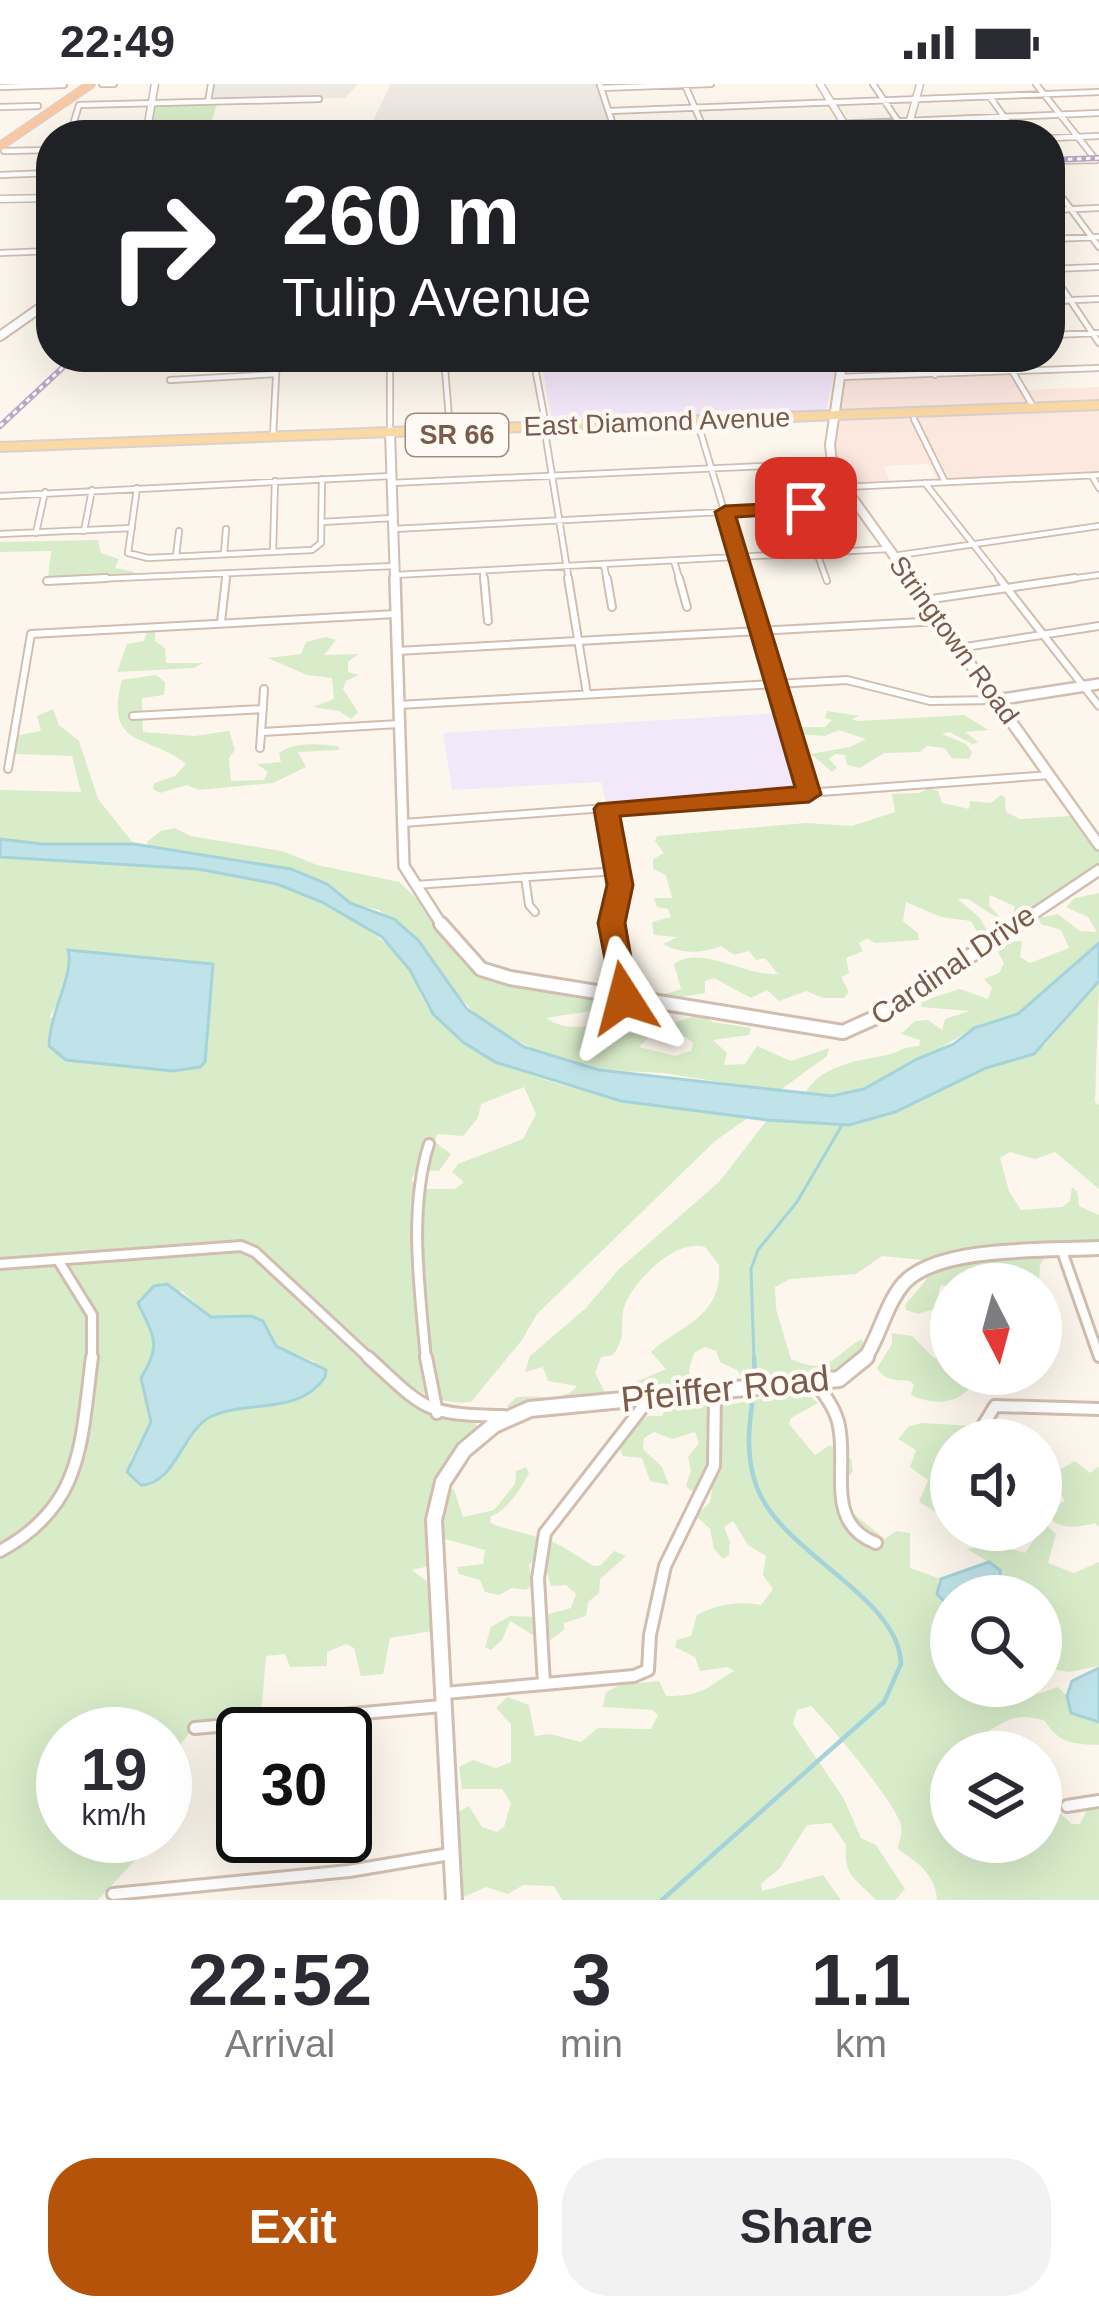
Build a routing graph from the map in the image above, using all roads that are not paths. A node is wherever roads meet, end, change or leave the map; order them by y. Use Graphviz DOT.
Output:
graph roads {
  1 [pos="82,84"];
  2 [pos="91,84"];
  3 [pos="102,84"];
  4 [pos="114,84"];
  5 [pos="155,84"];
  6 [pos="211,84"];
  7 [pos="711,84"];
  8 [pos="820,84"];
  9 [pos="873,84"];
  10 [pos="920,84"];
  11 [pos="1036,84"];
  12 [pos="1091,84"];
  13 [pos="10,85"];
  14 [pos="64,85"];
  15 [pos="682,85"];
  16 [pos="600,86"];
  17 [pos="0,87"];
  18 [pos="1099,92"];
  19 [pos="1043,94"];
  20 [pos="989,96"];
  21 [pos="319,99"];
  22 [pos="916,99"];
  23 [pos="884,100"];
  24 [pos="208,102"];
  25 [pos="831,103"];
  26 [pos="152,104"];
  27 [pos="38,106"];
  28 [pos="1,107"];
  29 [pos="695,108"];
  30 [pos="609,111"];
  31 [pos="1099,113"];
  32 [pos="1059,115"];
  33 [pos="1004,117"];
  34 [pos="38,120"];
  35 [pos="75,120"];
  36 [pos="149,120"];
  37 [pos="612,120"];
  38 [pos="700,120"];
  39 [pos="842,120"];
  40 [pos="897,120"];
  41 [pos="910,120"];
  42 [pos="934,120"];
  43 [pos="1006,120"];
  44 [pos="1063,120"];
  45 [pos="36,121"];
  46 [pos="1065,122"];
  47 [pos="1077,136"];
  48 [pos="1099,136"];
  49 [pos="1065,137"];
  50 [pos="1,145"];
  51 [pos="36,148"];
  52 [pos="1065,161"];
  53 [pos="1098,161"];
  54 [pos="36,174"];
  55 [pos="0,175"];
  56 [pos="36,198"];
  57 [pos="0,199"];
  58 [pos="1065,201"];
  59 [pos="1099,208"];
  60 [pos="1065,209"];
  61 [pos="1071,209"];
  62 [pos="1096,237"];
  63 [pos="1065,238"];
  64 [pos="1099,247"];
  65 [pos="36,252"];
  66 [pos="0,253"];
  67 [pos="1099,267"];
  68 [pos="1065,269"];
  69 [pos="1065,292"];
  70 [pos="1099,299"];
  71 [pos="1065,300"];
  72 [pos="1070,300"];
  73 [pos="36,310"];
  74 [pos="1096,333"];
  75 [pos="1065,334"];
  76 [pos="0,335"];
  77 [pos="1099,343"];
  78 [pos="1099,368"];
  79 [pos="1065,369"];
  80 [pos="390,372"];
  81 [pos="445,372"];
  82 [pos="537,372"];
  83 [pos="840,372"];
  84 [pos="934,372"];
  85 [pos="993,372"];
  86 [pos="1013,372"];
  87 [pos="277,374"];
  88 [pos="935,375"];
  89 [pos="839,377"];
  90 [pos="170,380"];
  91 [pos="1034,408"];
  92 [pos="1099,408"];
  93 [pos="833,419"];
  94 [pos="914,419"];
  95 [pos="699,427"];
  96 [pos="546,429"];
  97 [pos="450,430"];
  98 [pos="390,435"];
  99 [pos="273,436"];
  100 [pos="0,450"];
  101 [pos="830,463"];
  102 [pos="712,468"];
  103 [pos="552,475"];
  104 [pos="1095,476"];
  105 [pos="322,479"];
  106 [pos="391,479"];
  107 [pos="275,481"];
  108 [pos="945,482"];
  109 [pos="925,483"];
  110 [pos="844,487"];
  111 [pos="137,488"];
  112 [pos="1099,488"];
  113 [pos="92,490"];
  114 [pos="44,492"];
  115 [pos="0,496"];
  116 [pos="857,506"];
  117 [pos="725,512"];
  118 [pos="560,520"];
  119 [pos="322,522"];
  120 [pos="393,523"];
  121 [pos="1099,526"];
  122 [pos="132,528"];
  123 [pos="226,529"];
  124 [pos="84,531"];
  125 [pos="179,531"];
  126 [pos="36,533"];
  127 [pos="0,534"];
  128 [pos="972,544"];
  129 [pos="273,552"];
  130 [pos="891,552"];
  131 [pos="224,554"];
  132 [pos="817,554"];
  133 [pos="176,556"];
  134 [pos="738,557"];
  135 [pos="674,561"];
  136 [pos="604,565"];
  137 [pos="568,566"];
  138 [pos="394,571"];
  139 [pos="483,571"];
  140 [pos="226,574"];
  141 [pos="1099,574"];
  142 [pos="826,580"];
  143 [pos="47,581"];
  144 [pos="1006,588"];
  145 [pos="925,600"];
  146 [pos="612,607"];
  147 [pos="687,607"];
  148 [pos="395,614"];
  149 [pos="488,621"];
  150 [pos="940,621"];
  151 [pos="221,622"];
  152 [pos="1099,626"];
  153 [pos="761,630"];
  154 [pos="1044,635"];
  155 [pos="579,641"];
  156 [pos="959,648"];
  157 [pos="397,651"];
  158 [pos="776,683"];
  159 [pos="1099,684"];
  160 [pos="1083,686"];
  161 [pos="264,689"];
  162 [pos="587,694"];
  163 [pos="997,700"];
  164 [pos="398,705"];
  165 [pos="1099,706"];
  166 [pos="263,709"];
  167 [pos="133,716"];
  168 [pos="399,724"];
  169 [pos="262,732"];
  170 [pos="260,748"];
  171 [pos="8,769"];
  172 [pos="1050,775"];
  173 [pos="809,794"];
  174 [pos="607,809"];
  175 [pos="403,823"];
  176 [pos="1099,845"];
  177 [pos="1099,870"];
  178 [pos="617,871"];
  179 [pos="525,878"];
  180 [pos="412,885"];
  181 [pos="535,912"];
  182 [pos="624,998"];
  183 [pos="429,1144"];
  184 [pos="1099,1248"];
  185 [pos="1061,1251"];
  186 [pos="58,1260"];
  187 [pos="0,1264"];
  188 [pos="1099,1357"];
  189 [pos="817,1384"];
  190 [pos="715,1393"];
  191 [pos="650,1397"];
  192 [pos="1099,1409"];
  193 [pos="438,1414"];
  194 [pos="508,1417"];
  195 [pos="987,1419"];
  196 [pos="875,1543"];
  197 [pos="0,1552"];
  198 [pos="544,1684"];
  199 [pos="443,1699"];
  200 [pos="195,1728"];
  201 [pos="1099,1801"];
  202 [pos="1067,1805"];
  203 [pos="452,1854"];
  204 [pos="113,1894"];
  205 [pos="180,1894"];
  206 [pos="454,1900"];
  1 -- 50 [label="highway"];
  2 -- 34 [label="highway"];
  3 -- 4 [label="street"];
  5 -- 26 [label="street"];
  6 -- 24 [label="street"];
  7 -- 15 [label="street"];
  8 -- 25 [label="street"];
  9 -- 23 [label="street"];
  10 -- 22 [label="street"];
  11 -- 19 [label="street"];
  12 -- 18 [label="street"];
  13 -- 14 [label="street"];
  13 -- 17 [label="street"];
  13 -- 28 [label="street"];
  15 -- 16 [label="street"];
  15 -- 29 [label="street"];
  16 -- 30 [label="street"];
  18 -- 19 [label="street"];
  19 -- 20 [label="street"];
  19 -- 32 [label="street"];
  20 -- 22 [label="street"];
  20 -- 33 [label="street"];
  21 -- 24 [label="street"];
  22 -- 23 [label="street"];
  22 -- 41 [label="street"];
  23 -- 25 [label="street"];
  23 -- 40 [label="street"];
  24 -- 26 [label="street"];
  25 -- 29 [label="street"];
  25 -- 39 [label="street"];
  26 -- 35 [label="street"];
  26 -- 36 [label="street"];
  27 -- 28 [label="street"];
  29 -- 30 [label="street"];
  29 -- 38 [label="street"];
  30 -- 37 [label="street"];
  31 -- 32 [label="street"];
  32 -- 33 [label="street"];
  32 -- 44 [label="street"];
  33 -- 42 [label="street"];
  33 -- 43 [label="street"];
  45 -- 50 [label="highway"];
  46 -- 47 [label="street"];
  47 -- 48 [label="street"];
  47 -- 49 [label="street"];
  47 -- 53 [label="street"];
  50 -- 51 [label="street"];
  52 -- 53 [label="street"];
  54 -- 55 [label="street"];
  56 -- 57 [label="street"];
  58 -- 61 [label="street"];
  59 -- 61 [label="street"];
  60 -- 61 [label="street"];
  61 -- 62 [label="street"];
  62 -- 63 [label="street"];
  62 -- 64 [label="street"];
  65 -- 66 [label="street"];
  67 -- 68 [label="street"];
  69 -- 72 [label="street"];
  70 -- 72 [label="street"];
  71 -- 72 [label="street"];
  72 -- 74 [label="street"];
  73 -- 76 [label="street"];
  74 -- 75 [label="street"];
  74 -- 77 [label="street"];
  78 -- 79 [label="street"];
  80 -- 98 [label="street"];
  81 -- 97 [label="street"];
  82 -- 96 [label="street"];
  83 -- 89 [label="street"];
  84 -- 88 [label="street"];
  85 -- 88 [label="street"];
  86 -- 91 [label="street"];
  87 -- 90 [label="street"];
  87 -- 99 [label="street"];
  88 -- 89 [label="street"];
  89 -- 93 [label="street"];
  91 -- 92 [label="main road, East Diamond Avenue / SR 66"];
  91 -- 93 [label="main road, East Diamond Avenue / SR 66"];
  92 -- 94 [label="main road, East Diamond Avenue / SR 66"];
  93 -- 94 [label="main road, East Diamond Avenue / SR 66"];
  93 -- 95 [label="main road, East Diamond Avenue / SR 66"];
  93 -- 96 [label="main road, East Diamond Avenue / SR 66"];
  93 -- 101 [label="street"];
  94 -- 108 [label="street"];
  95 -- 96 [label="main road, East Diamond Avenue / SR 66"];
  95 -- 102 [label="street"];
  96 -- 97 [label="main road, East Diamond Avenue / SR 66"];
  96 -- 98 [label="main road, East Diamond Avenue / SR 66"];
  96 -- 103 [label="street"];
  97 -- 98 [label="main road, East Diamond Avenue / SR 66"];
  98 -- 99 [label="main road, East Diamond Avenue / SR 66"];
  98 -- 100 [label="main road, East Diamond Avenue / SR 66"];
  98 -- 106 [label="street"];
  99 -- 100 [label="main road, East Diamond Avenue / SR 66"];
  101 -- 102 [label="street"];
  101 -- 110 [label="street, Stringtown Road"];
  102 -- 103 [label="street"];
  102 -- 117 [label="street"];
  103 -- 106 [label="street"];
  103 -- 118 [label="street"];
  104 -- 108 [label="street"];
  104 -- 112 [label="street"];
  105 -- 106 [label="street"];
  105 -- 107 [label="street"];
  105 -- 119 [label="street"];
  106 -- 120 [label="street"];
  107 -- 111 [label="street"];
  107 -- 129 [label="street"];
  108 -- 109 [label="street"];
  109 -- 110 [label="street"];
  109 -- 128 [label="street"];
  110 -- 116 [label="street, Stringtown Road"];
  111 -- 113 [label="street"];
  111 -- 122 [label="street"];
  113 -- 114 [label="street"];
  113 -- 124 [label="street"];
  114 -- 115 [label="street"];
  114 -- 126 [label="street"];
  116 -- 117 [label="street"];
  116 -- 130 [label="street, Stringtown Road"];
  117 -- 118 [label="street"];
  117 -- 134 [label="street"];
  118 -- 120 [label="street"];
  118 -- 137 [label="street"];
  119 -- 120 [label="street"];
  119 -- 129 [label="street"];
  120 -- 138 [label="street"];
  121 -- 128 [label="street"];
  122 -- 124 [label="street"];
  122 -- 133 [label="street"];
  123 -- 131 [label="street"];
  124 -- 126 [label="street"];
  125 -- 133 [label="street"];
  126 -- 127 [label="street"];
  128 -- 130 [label="street"];
  128 -- 144 [label="street"];
  129 -- 131 [label="street"];
  130 -- 132 [label="street"];
  130 -- 145 [label="street, Stringtown Road"];
  131 -- 133 [label="street"];
  132 -- 134 [label="street"];
  132 -- 142 [label="street"];
  134 -- 135 [label="street"];
  134 -- 153 [label="street"];
  135 -- 136 [label="street"];
  135 -- 147 [label="street"];
  136 -- 137 [label="street"];
  136 -- 146 [label="street"];
  137 -- 139 [label="street"];
  137 -- 155 [label="street"];
  138 -- 139 [label="street"];
  138 -- 140 [label="street"];
  138 -- 148 [label="street"];
  139 -- 149 [label="street"];
  140 -- 143 [label="street"];
  140 -- 151 [label="street"];
  141 -- 144 [label="street"];
  144 -- 145 [label="street"];
  144 -- 154 [label="street"];
  145 -- 150 [label="street, Stringtown Road"];
  148 -- 151 [label="street"];
  148 -- 157 [label="street"];
  150 -- 153 [label="street"];
  150 -- 156 [label="street, Stringtown Road"];
  151 -- 171 [label="street"];
  152 -- 154 [label="street"];
  153 -- 155 [label="street"];
  153 -- 158 [label="street"];
  154 -- 156 [label="street"];
  154 -- 160 [label="street"];
  155 -- 157 [label="street"];
  155 -- 162 [label="street"];
  156 -- 163 [label="street, Stringtown Road"];
  157 -- 164 [label="street"];
  158 -- 162 [label="street"];
  158 -- 163 [label="street"];
  158 -- 173 [label="street"];
  159 -- 160 [label="street"];
  160 -- 163 [label="street"];
  160 -- 165 [label="street"];
  161 -- 166 [label="street"];
  162 -- 164 [label="street"];
  163 -- 172 [label="street, Stringtown Road"];
  164 -- 168 [label="street"];
  166 -- 167 [label="street"];
  166 -- 169 [label="street"];
  168 -- 169 [label="street"];
  168 -- 175 [label="street"];
  169 -- 170 [label="street"];
  172 -- 173 [label="street"];
  172 -- 176 [label="street, Stringtown Road"];
  173 -- 174 [label="street"];
  174 -- 175 [label="street"];
  174 -- 178 [label="street"];
  175 -- 180 [label="street"];
  177 -- 182 [label="street, Cardinal Drive"];
  178 -- 179 [label="street"];
  178 -- 182 [label="street"];
  179 -- 180 [label="street"];
  179 -- 181 [label="street"];
  180 -- 182 [label="street, Cardinal Drive"];
  183 -- 193 [label="street"];
  184 -- 185 [label="street, Pfeiffer Road"];
  185 -- 188 [label="street"];
  185 -- 189 [label="street, Pfeiffer Road"];
  186 -- 187 [label="street"];
  186 -- 193 [label="street"];
  186 -- 197 [label="street"];
  189 -- 190 [label="street, Pfeiffer Road"];
  189 -- 196 [label="street"];
  190 -- 191 [label="street, Pfeiffer Road"];
  190 -- 198 [label="street"];
  191 -- 194 [label="street, Pfeiffer Road"];
  191 -- 198 [label="street"];
  192 -- 195 [label="street"];
  193 -- 194 [label="street, Pfeiffer Road"];
  194 -- 199 [label="street"];
  198 -- 199 [label="street"];
  199 -- 200 [label="street"];
  199 -- 203 [label="street"];
  201 -- 202 [label="street"];
  203 -- 205 [label="street"];
  203 -- 206 [label="street"];
  204 -- 205 [label="street"];
}
